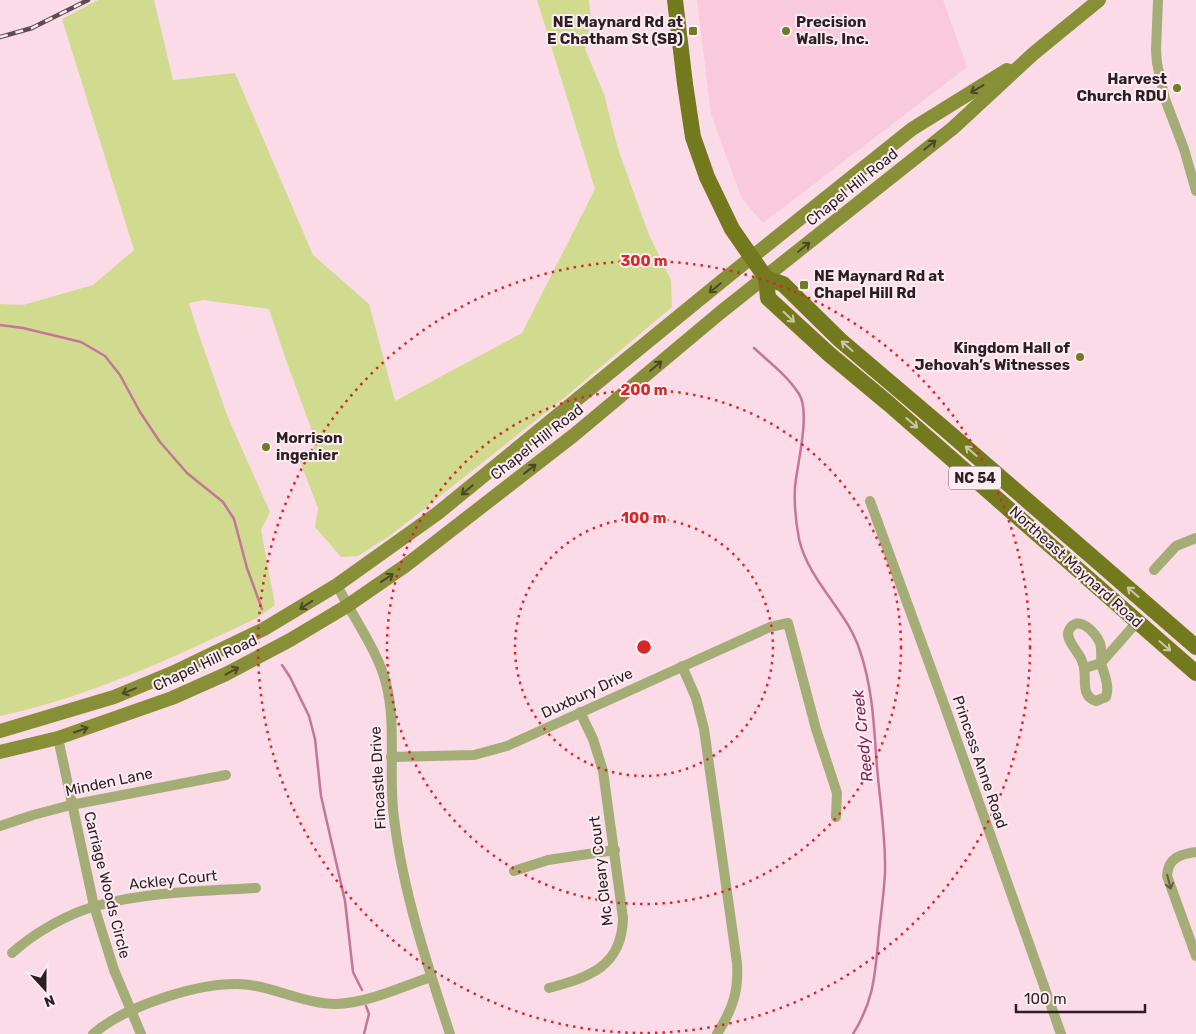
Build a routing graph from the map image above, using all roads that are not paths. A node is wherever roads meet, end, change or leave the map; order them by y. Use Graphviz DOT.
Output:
graph roads {
  1 [pos="675,0"];
  2 [pos="1098,0"];
  3 [pos="1153,0"];
  4 [pos="1158,0"];
  5 [pos="1157,13"];
  6 [pos="1033,54"];
  7 [pos="1196,191"];
  8 [pos="753,258"];
  9 [pos="766,278"];
  10 [pos="870,501"];
  11 [pos="1196,541"];
  12 [pos="1154,570"];
  13 [pos="337,585"];
  14 [pos="347,606"];
  15 [pos="1138,622"];
  16 [pos="1196,647"];
  17 [pos="1101,663"];
  18 [pos="682,666"];
  19 [pos="1085,668"];
  20 [pos="1196,673"];
  21 [pos="580,712"];
  22 [pos="0,731"];
  23 [pos="58,738"];
  24 [pos="0,752"];
  25 [pos="391,757"];
  26 [pos="226,775"];
  27 [pos="71,805"];
  28 [pos="836,817"];
  29 [pos="0,826"];
  30 [pos="614,850"];
  31 [pos="1196,852"];
  32 [pos="514,871"];
  33 [pos="256,888"];
  34 [pos="94,906"];
  35 [pos="12,952"];
  36 [pos="1196,956"];
  37 [pos="431,977"];
  38 [pos="549,988"];
  39 [pos="131,1010"];
  40 [pos="94,1034"];
  41 [pos="141,1034"];
  42 [pos="450,1034"];
  43 [pos="717,1034"];
  44 [pos="1061,1034"];
  1 -- 8 [label="main road, Northeast Maynard Road"];
  2 -- 6 [label="main road, Chapel Hill Road"];
  3 -- 5 [label="street"];
  4 -- 5 [label="street"];
  5 -- 7 [label="street"];
  6 -- 8 [label="main road, Chapel Hill Road, one-way"];
  9 -- 6 [label="main road, Chapel Hill Road, one-way"];
  8 -- 9 [label="main road, Northeast Maynard Road / NC 54"];
  8 -- 13 [label="main road, Chapel Hill Road, one-way"];
  14 -- 9 [label="main road, Chapel Hill Road, one-way"];
  9 -- 15 [label="main road, Northeast Maynard Road / NC 54, one-way"];
  16 -- 9 [label="main road, Northeast Maynard Road / NC 54, one-way"];
  10 -- 44 [label="street, Princess Anne Road"];
  11 -- 12 [label="street"];
  13 -- 14 [label="street, Fincastle Drive"];
  13 -- 22 [label="main road, Chapel Hill Road, one-way"];
  23 -- 14 [label="main road, Chapel Hill Road, one-way"];
  14 -- 25 [label="street, Fincastle Drive"];
  15 -- 17 [label="street"];
  15 -- 20 [label="main road, Northeast Maynard Road / NC 54, one-way"];
  17 -- 19 [label="street"];
  17 -- 19 [label="street"];
  17 -- 19 [label="street"];
  18 -- 21 [label="street, Duxbury Drive"];
  18 -- 28 [label="street, Duxbury Drive"];
  18 -- 43 [label="street"];
  21 -- 25 [label="street, Duxbury Drive"];
  21 -- 30 [label="street, Mc Cleary Court"];
  23 -- 24 [label="main road, Chapel Hill Road"];
  23 -- 27 [label="street, Carriage Woods Circle"];
  25 -- 37 [label="street, Fincastle Drive"];
  26 -- 27 [label="street, Minden Lane"];
  27 -- 29 [label="street, Minden Lane"];
  27 -- 34 [label="street, Carriage Woods Circle"];
  30 -- 32 [label="street"];
  30 -- 38 [label="street, Mc Cleary Court"];
  31 -- 36 [label="street, one-way"];
  33 -- 34 [label="street, Ackley Court"];
  34 -- 35 [label="street, Ackley Court"];
  34 -- 39 [label="street, Carriage Woods Circle"];
  37 -- 39 [label="street"];
  37 -- 42 [label="street, Fincastle Drive"];
  39 -- 40 [label="street"];
  39 -- 41 [label="street, Carriage Woods Circle"];
}
